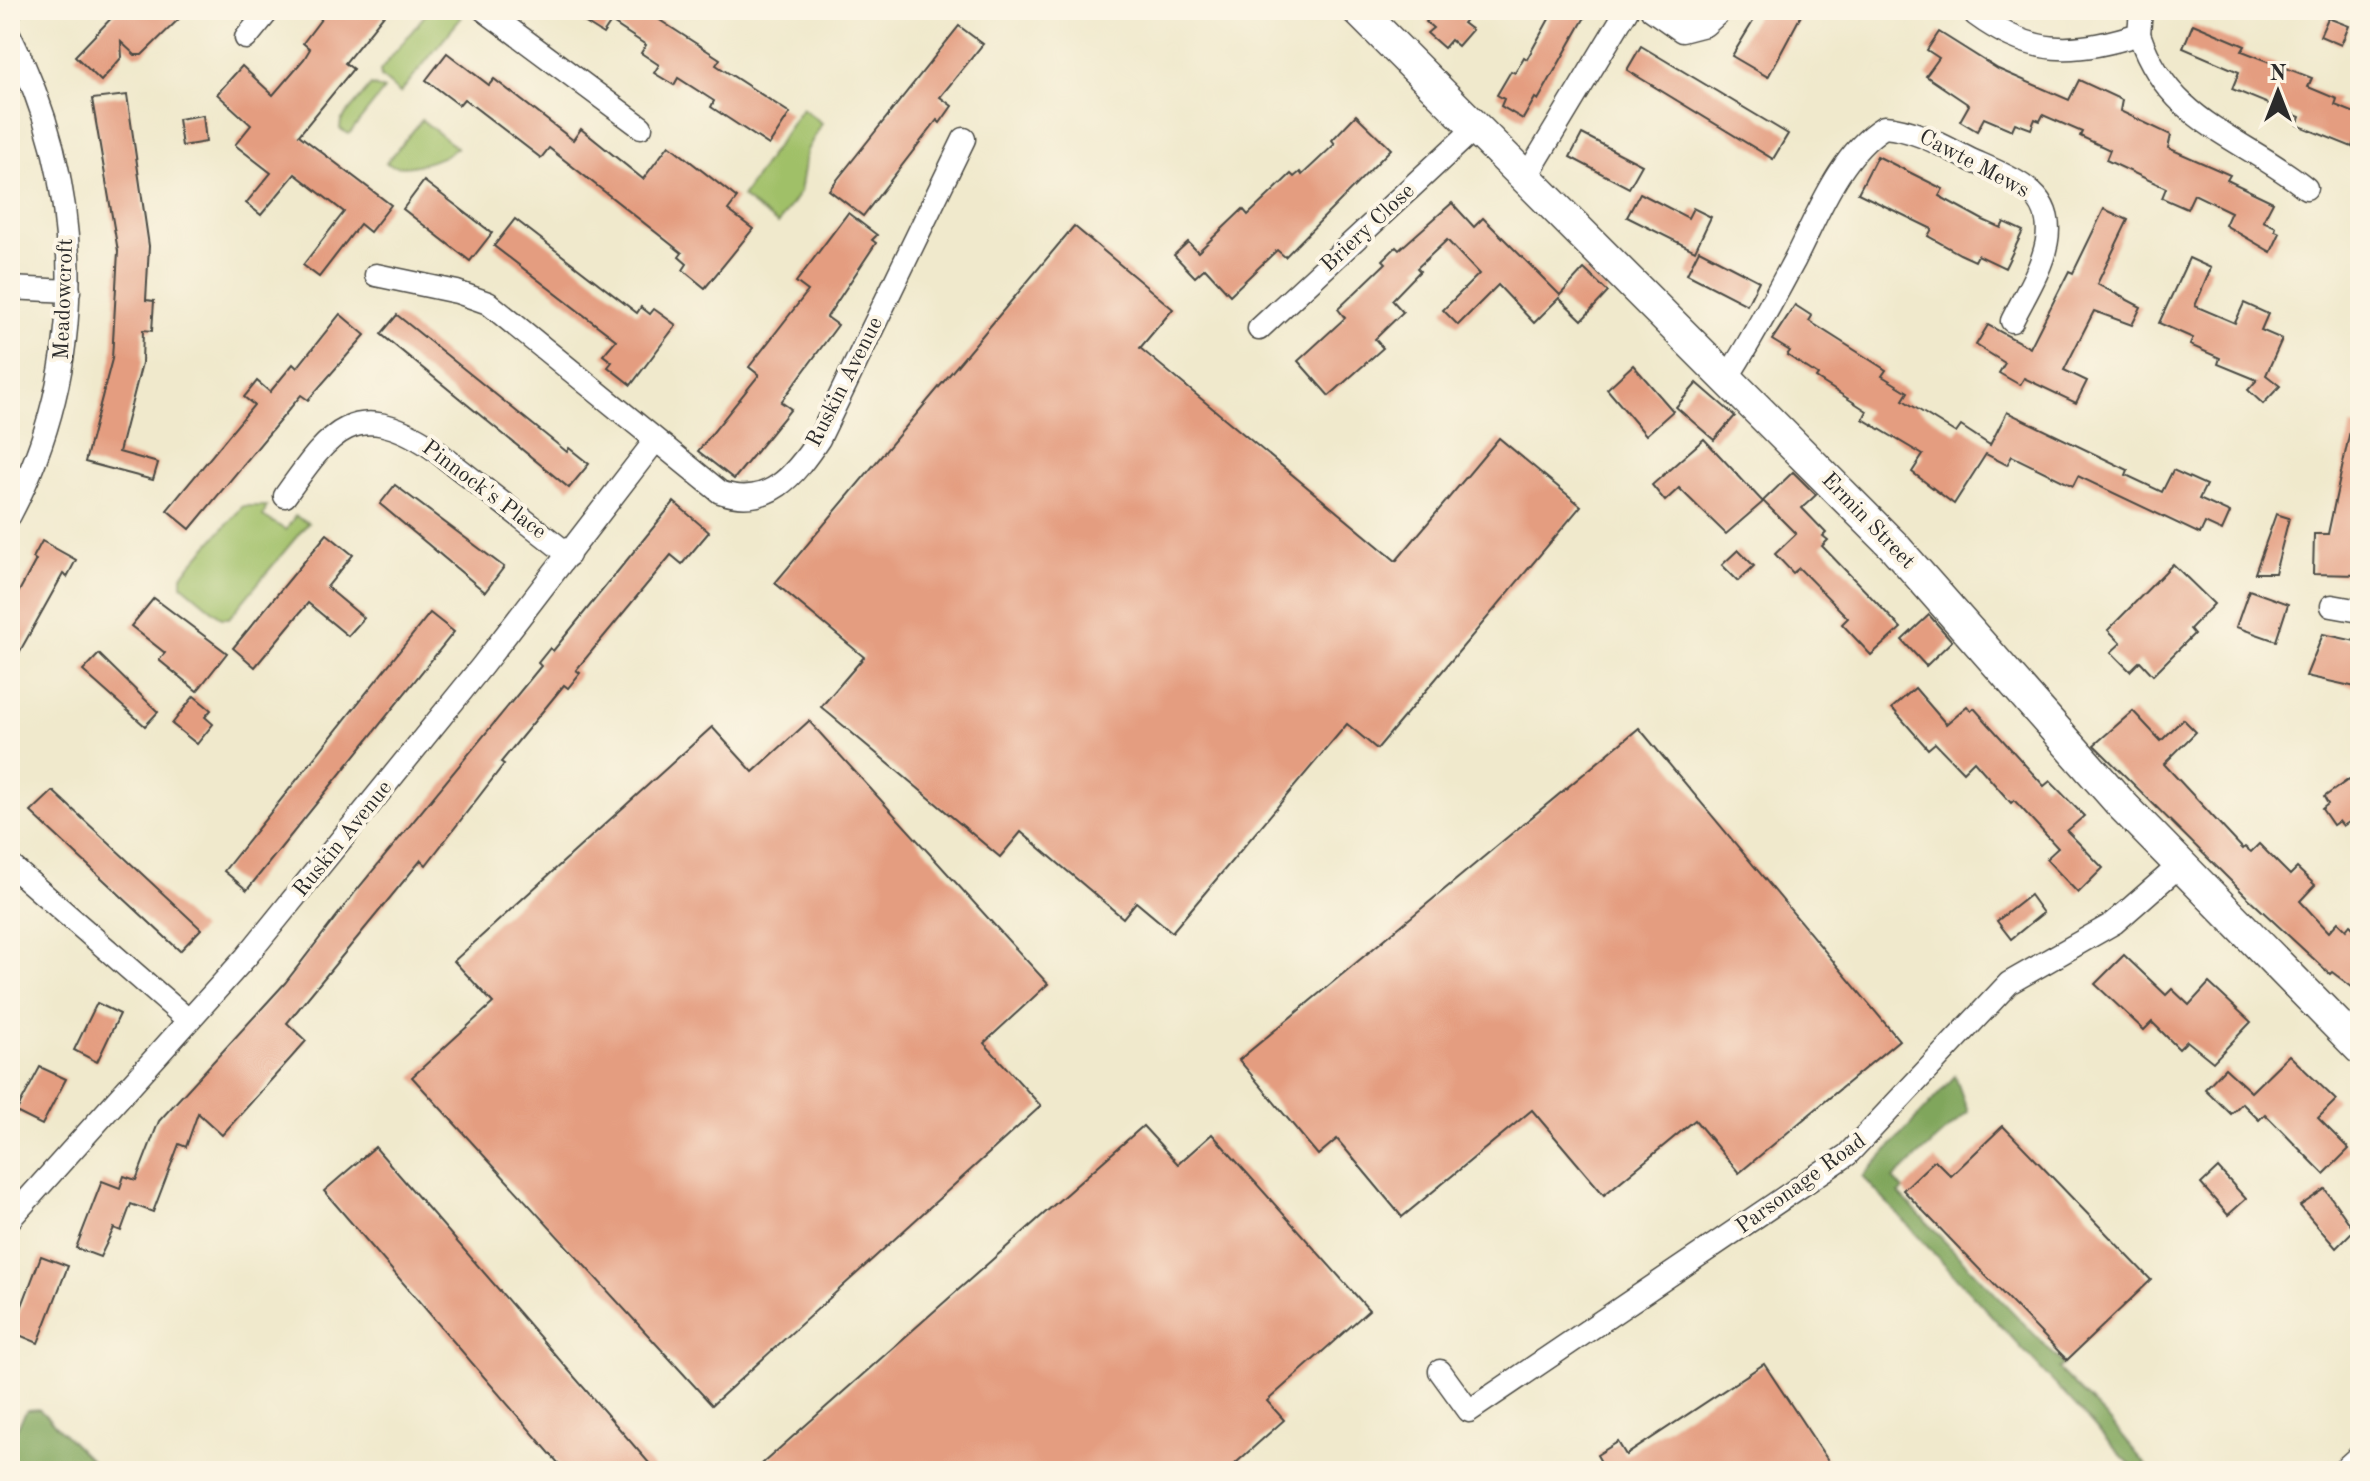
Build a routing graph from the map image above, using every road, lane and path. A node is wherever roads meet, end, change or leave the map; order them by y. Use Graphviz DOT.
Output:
graph roads {
  1 [pos="269,10"];
  2 [pos="484,10"];
  3 [pos="1358,10"];
  4 [pos="1627,10"];
  5 [pos="1652,10"];
  6 [pos="1722,10"];
  7 [pos="2141,10"];
  8 [pos="1976,15"];
  9 [pos="2139,34"];
  10 [pos="10,36"];
  11 [pos="246,38"];
  12 [pos="641,127"];
  13 [pos="1476,127"];
  14 [pos="964,139"];
  15 [pos="1525,179"];
  16 [pos="2306,188"];
  17 [pos="376,275"];
  18 [pos="10,288"];
  19 [pos="69,291"];
  20 [pos="2012,321"];
  21 [pos="1259,329"];
  22 [pos="1727,378"];
  23 [pos="655,441"];
  24 [pos="285,496"];
  25 [pos="10,515"];
  26 [pos="569,555"];
  27 [pos="2332,606"];
  28 [pos="2360,611"];
  29 [pos="10,865"];
  30 [pos="2180,865"];
  31 [pos="187,1019"];
  32 [pos="2360,1048"];
  33 [pos="10,1219"];
  34 [pos="1440,1371"];
  35 [pos="2360,1462"];
  36 [pos="2350,1471"];
  1 -- 11 [label="street"];
  2 -- 12 [label="street"];
  3 -- 13 [label="main road, Ermin Street"];
  4 -- 15 [label="street"];
  5 -- 6 [label="street"];
  7 -- 9 [label="street"];
  8 -- 9 [label="street"];
  9 -- 16 [label="street"];
  10 -- 19 [label="street, Meadowcroft"];
  13 -- 15 [label="main road, Ermin Street"];
  13 -- 21 [label="street, Briery Close"];
  14 -- 23 [label="street, Ruskin Avenue"];
  15 -- 22 [label="main road, Ermin Street"];
  17 -- 23 [label="street, Ruskin Avenue"];
  18 -- 19 [label="street"];
  19 -- 25 [label="street, Meadowcroft"];
  20 -- 22 [label="street, Cawte Mews"];
  22 -- 30 [label="main road, Ermin Street"];
  23 -- 26 [label="street, Ruskin Avenue"];
  24 -- 26 [label="street, Pinnock's Place"];
  26 -- 31 [label="street, Ruskin Avenue"];
  27 -- 28 [label="street"];
  29 -- 31 [label="street"];
  30 -- 32 [label="main road, Ermin Street"];
  30 -- 34 [label="street, Parsonage Road"];
  31 -- 33 [label="street, Ruskin Avenue"];
  35 -- 36 [label="main road"];
}
